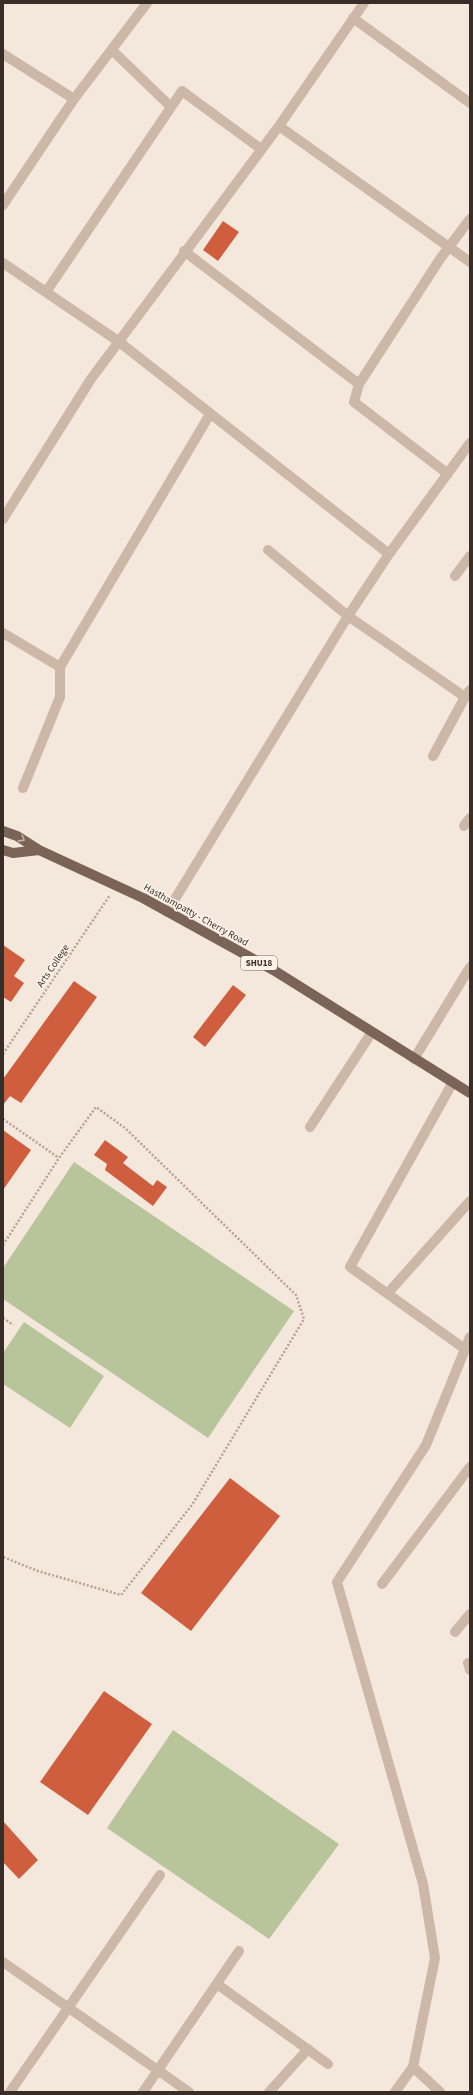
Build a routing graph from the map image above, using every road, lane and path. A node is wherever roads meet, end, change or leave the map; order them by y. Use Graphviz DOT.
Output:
graph roads {
  1 [pos="147,3"];
  2 [pos="364,3"];
  3 [pos="353,18"];
  4 [pos="112,50"];
  5 [pos="3,54"];
  6 [pos="74,99"];
  7 [pos="470,103"];
  8 [pos="171,107"];
  9 [pos="279,126"];
  10 [pos="261,149"];
  11 [pos="3,205"];
  12 [pos="470,219"];
  13 [pos="449,248"];
  14 [pos="184,251"];
  15 [pos="470,262"];
  16 [pos="3,263"];
  17 [pos="46,292"];
  18 [pos="118,341"];
  19 [pos="359,384"];
  20 [pos="210,414"];
  21 [pos="470,443"];
  22 [pos="448,474"];
  23 [pos="3,519"];
  24 [pos="268,550"];
  25 [pos="389,554"];
  26 [pos="470,556"];
  27 [pos="456,576"];
  28 [pos="348,616"];
  29 [pos="3,633"];
  30 [pos="60,667"];
  31 [pos="468,694"];
  32 [pos="433,756"];
  33 [pos="23,788"];
  34 [pos="3,831"];
  35 [pos="3,850"];
  36 [pos="39,850"];
  37 [pos="116,887"];
  38 [pos="167,912"];
  39 [pos="470,966"];
  40 [pos="372,1032"];
  41 [pos="3,1054"];
  42 [pos="414,1059"];
  43 [pos="453,1082"];
  44 [pos="470,1093"];
  45 [pos="3,1119"];
  46 [pos="310,1127"];
  47 [pos="59,1158"];
  48 [pos="470,1201"];
  49 [pos="3,1246"];
  50 [pos="388,1293"];
  51 [pos="3,1318"];
  52 [pos="13,1324"];
  53 [pos="470,1337"];
  54 [pos="465,1349"];
  55 [pos="470,1467"];
  56 [pos="3,1557"];
  57 [pos="382,1584"];
  58 [pos="470,1614"];
  59 [pos="455,1632"];
  60 [pos="160,1875"];
  61 [pos="239,1951"];
  62 [pos="3,1962"];
  63 [pos="217,1984"];
  64 [pos="68,2009"];
  65 [pos="308,2049"];
  66 [pos="328,2064"];
  67 [pos="413,2067"];
  68 [pos="158,2071"];
  69 [pos="10,2092"];
  70 [pos="143,2092"];
  71 [pos="188,2092"];
  72 [pos="269,2092"];
  73 [pos="395,2092"];
  74 [pos="440,2092"];
  1 -- 4 [label="street"];
  2 -- 3 [label="street"];
  3 -- 7 [label="street"];
  3 -- 9 [label="street"];
  4 -- 6 [label="street"];
  4 -- 8 [label="street"];
  5 -- 6 [label="street"];
  6 -- 11 [label="street"];
  8 -- 10 [label="street"];
  8 -- 17 [label="street"];
  9 -- 10 [label="street"];
  9 -- 13 [label="street"];
  10 -- 14 [label="street"];
  12 -- 13 [label="street"];
  13 -- 15 [label="street"];
  13 -- 19 [label="street"];
  14 -- 18 [label="street"];
  14 -- 19 [label="street"];
  16 -- 17 [label="street"];
  17 -- 18 [label="street"];
  18 -- 20 [label="street"];
  18 -- 23 [label="street"];
  19 -- 22 [label="street"];
  20 -- 25 [label="street"];
  20 -- 30 [label="street"];
  21 -- 22 [label="street"];
  22 -- 25 [label="street"];
  24 -- 28 [label="street"];
  25 -- 28 [label="street"];
  26 -- 27 [label="street"];
  28 -- 31 [label="street"];
  28 -- 38 [label="street"];
  29 -- 30 [label="street"];
  30 -- 33 [label="street"];
  31 -- 32 [label="street"];
  34 -- 36 [label="main road, one-way"];
  35 -- 36 [label="main road, Hasthampatty - Cherry Road / SHU18"];
  36 -- 37 [label="main road, Hasthampatty - Cherry Road / SHU18"];
  37 -- 38 [label="main road, Hasthampatty - Cherry Road / SHU18"];
  37 -- 41 [label="path, Arts College"];
  38 -- 40 [label="main road, Hasthampatty - Cherry Road / SHU18"];
  39 -- 42 [label="street"];
  40 -- 42 [label="main road, Hasthampatty - Cherry Road / SHU18"];
  40 -- 46 [label="street"];
  42 -- 43 [label="main road, Hasthampatty - Cherry Road / SHU18"];
  43 -- 44 [label="main road, Hasthampatty - Cherry Road / SHU18"];
  43 -- 50 [label="street"];
  45 -- 47 [label="path"];
  47 -- 49 [label="path"];
  47 -- 56 [label="path"];
  48 -- 50 [label="street"];
  50 -- 54 [label="street"];
  51 -- 52 [label="path"];
  53 -- 54 [label="street"];
  54 -- 67 [label="street"];
  55 -- 57 [label="street"];
  58 -- 59 [label="street"];
  60 -- 64 [label="street"];
  61 -- 63 [label="street"];
  62 -- 64 [label="street"];
  63 -- 65 [label="street"];
  63 -- 68 [label="street"];
  64 -- 68 [label="street"];
  64 -- 69 [label="street"];
  65 -- 66 [label="street"];
  65 -- 72 [label="street"];
  67 -- 73 [label="street"];
  67 -- 74 [label="street"];
  68 -- 70 [label="street"];
  68 -- 71 [label="street"];
}
